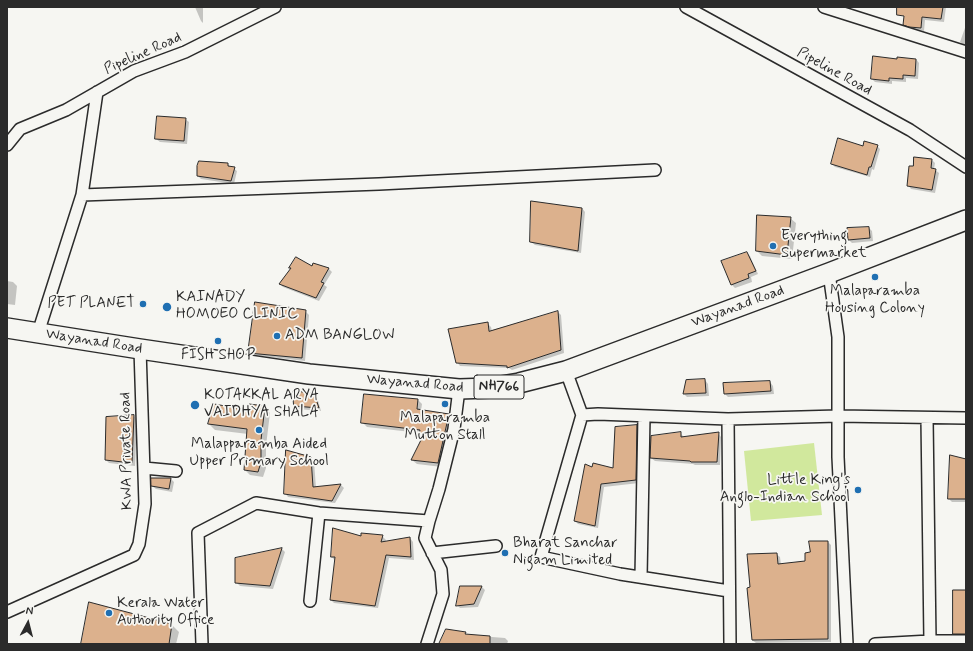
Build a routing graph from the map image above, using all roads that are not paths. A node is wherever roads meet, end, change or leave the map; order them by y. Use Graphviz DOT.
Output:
graph roads {
  1 [pos="686,7"];
  2 [pos="824,7"];
  3 [pos="272,8"];
  4 [pos="966,52"];
  5 [pos="97,92"];
  6 [pos="7,145"];
  7 [pos="966,167"];
  8 [pos="655,170"];
  9 [pos="82,195"];
  10 [pos="966,220"];
  11 [pos="829,273"];
  12 [pos="7,328"];
  13 [pos="38,333"];
  14 [pos="140,350"];
  15 [pos="566,371"];
  16 [pos="459,389"];
  17 [pos="582,415"];
  18 [pos="644,416"];
  19 [pos="838,416"];
  20 [pos="926,418"];
  21 [pos="966,418"];
  22 [pos="728,419"];
  23 [pos="144,468"];
  24 [pos="176,471"];
  25 [pos="319,512"];
  26 [pos="429,521"];
  27 [pos="496,546"];
  28 [pos="432,553"];
  29 [pos="641,577"];
  30 [pos="730,591"];
  31 [pos="310,601"];
  32 [pos="7,612"];
  33 [pos="966,640"];
  34 [pos="930,641"];
  35 [pos="202,644"];
  36 [pos="426,644"];
  37 [pos="730,644"];
  38 [pos="847,644"];
  39 [pos="875,644"];
  1 -- 7 [label="street, Pipeline Road"];
  2 -- 4 [label="street"];
  3 -- 5 [label="street, Pipeline Road"];
  5 -- 6 [label="street, Pipeline Road"];
  5 -- 9 [label="street"];
  8 -- 9 [label="street"];
  9 -- 13 [label="street"];
  10 -- 11 [label="highway, Wayanad Road / NH766"];
  11 -- 15 [label="highway, Wayanad Road / NH766"];
  11 -- 19 [label="street"];
  12 -- 13 [label="highway, Wayanad Road / NH766"];
  13 -- 14 [label="highway, Wayanad Road / NH766"];
  14 -- 16 [label="highway, Wayanad Road / NH766"];
  14 -- 23 [label="street, KWA Private Road"];
  15 -- 16 [label="highway, Wayanad Road / NH766"];
  15 -- 17 [label="street"];
  16 -- 26 [label="street"];
  17 -- 18 [label="street"];
  17 -- 29 [label="street"];
  18 -- 22 [label="street"];
  18 -- 29 [label="street"];
  19 -- 20 [label="street"];
  19 -- 22 [label="street"];
  19 -- 38 [label="street"];
  20 -- 21 [label="street"];
  20 -- 34 [label="street"];
  22 -- 30 [label="street"];
  23 -- 24 [label="street"];
  23 -- 32 [label="street, KWA Private Road"];
  25 -- 26 [label="street"];
  25 -- 31 [label="street"];
  25 -- 35 [label="street"];
  26 -- 28 [label="street"];
  27 -- 28 [label="street"];
  28 -- 36 [label="street"];
  29 -- 30 [label="street"];
  30 -- 37 [label="street"];
  33 -- 34 [label="street"];
  34 -- 39 [label="street"];
}
